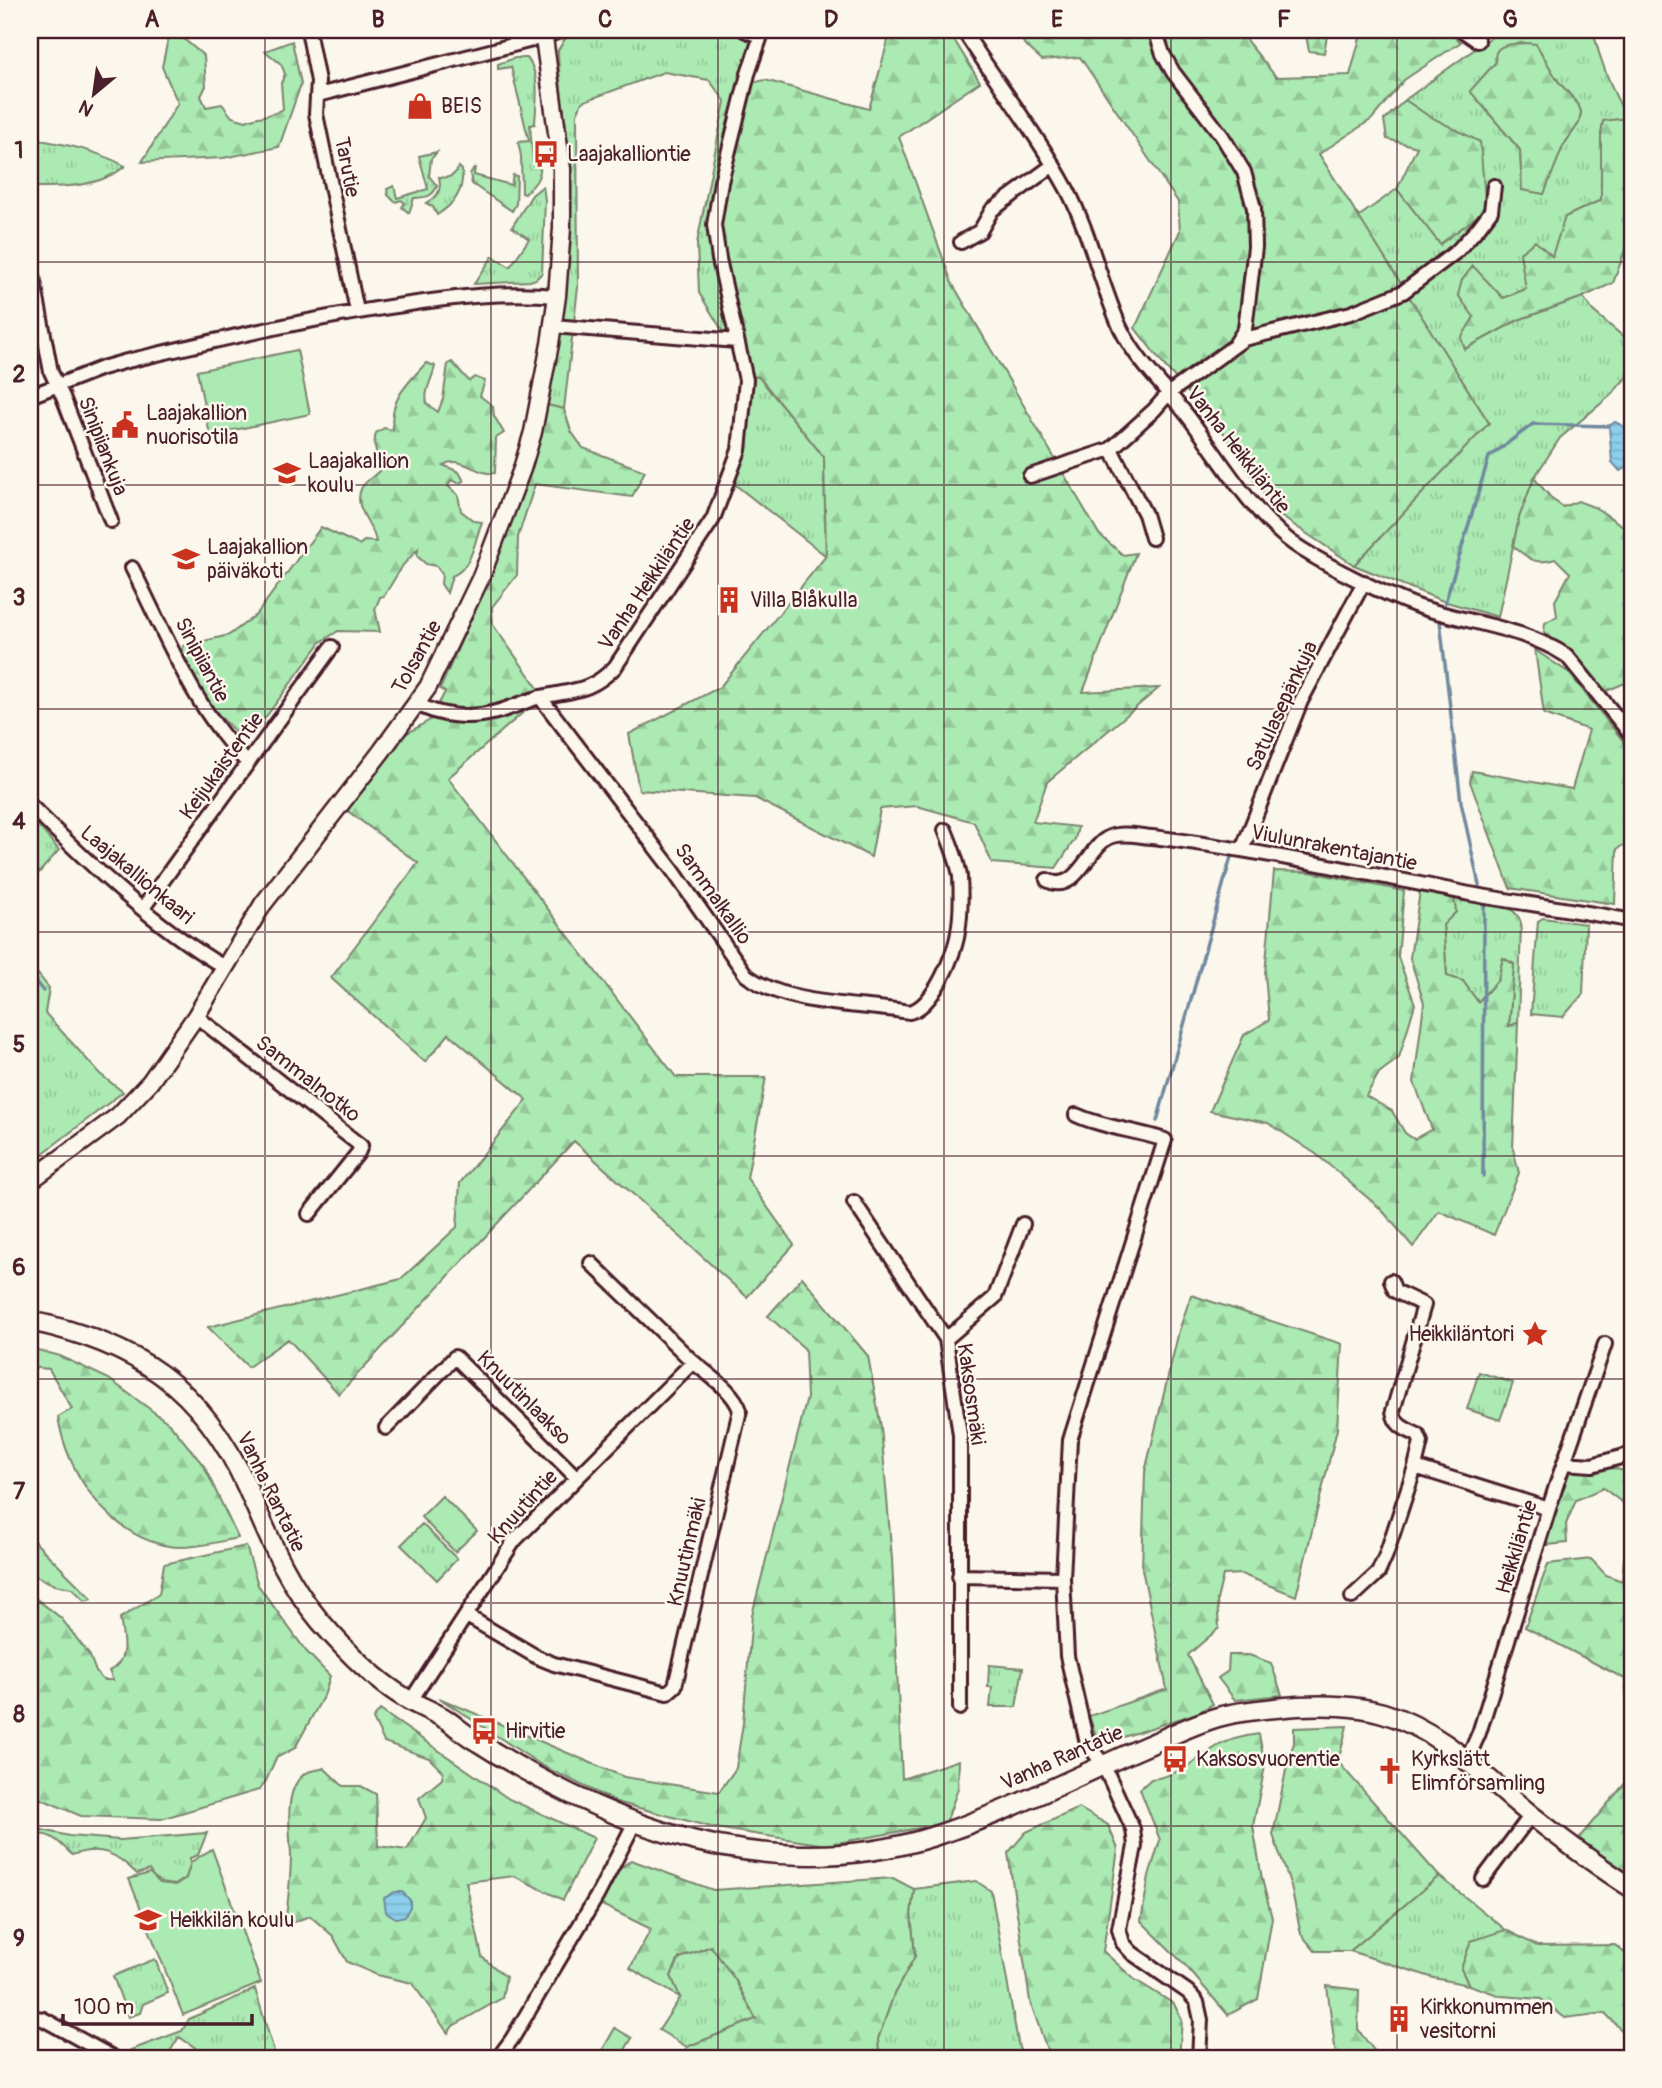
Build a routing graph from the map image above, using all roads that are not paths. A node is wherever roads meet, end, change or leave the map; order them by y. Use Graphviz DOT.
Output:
graph roads {
  1 [pos="308,30"];
  2 [pos="562,30"];
  3 [pos="744,30"];
  4 [pos="963,30"];
  5 [pos="1155,30"];
  6 [pos="1462,30"];
  7 [pos="543,33"];
  8 [pos="761,33"];
  9 [pos="1478,41"];
  10 [pos="318,95"];
  11 [pos="1052,166"];
  12 [pos="1494,186"];
  13 [pos="961,242"];
  14 [pos="30,261"];
  15 [pos="556,296"];
  16 [pos="357,311"];
  17 [pos="553,326"];
  18 [pos="737,341"];
  19 [pos="1236,344"];
  20 [pos="58,384"];
  21 [pos="1169,393"];
  22 [pos="30,396"];
  23 [pos="1111,449"];
  24 [pos="1030,476"];
  25 [pos="111,521"];
  26 [pos="1152,538"];
  27 [pos="132,568"];
  28 [pos="1364,582"];
  29 [pos="332,647"];
  30 [pos="540,697"];
  31 [pos="416,703"];
  32 [pos="1632,736"];
  33 [pos="248,763"];
  34 [pos="30,806"];
  35 [pos="945,830"];
  36 [pos="1242,850"];
  37 [pos="1047,880"];
  38 [pos="143,908"];
  39 [pos="1632,921"];
  40 [pos="224,967"];
  41 [pos="195,1016"];
  42 [pos="1076,1115"];
  43 [pos="30,1181"];
  44 [pos="854,1202"];
  45 [pos="309,1214"];
  46 [pos="1023,1224"];
  47 [pos="591,1264"];
  48 [pos="1391,1281"];
  49 [pos="30,1321"];
  50 [pos="946,1339"];
  51 [pos="1605,1344"];
  52 [pos="693,1362"];
  53 [pos="386,1428"];
  54 [pos="1632,1454"];
  55 [pos="1564,1463"];
  56 [pos="1415,1467"];
  57 [pos="576,1477"];
  58 [pos="1549,1509"];
  59 [pos="959,1576"];
  60 [pos="1063,1578"];
  61 [pos="1352,1597"];
  62 [pos="467,1616"];
  63 [pos="410,1702"];
  64 [pos="960,1708"];
  65 [pos="1467,1760"];
  66 [pos="1103,1764"];
  67 [pos="1531,1815"];
  68 [pos="635,1822"];
  69 [pos="1483,1879"];
  70 [pos="1632,1888"];
  71 [pos="30,2017"];
  72 [pos="114,2058"];
  73 [pos="499,2058"];
  74 [pos="1199,2058"];
  1 -- 10 [label="street, Tarutie"];
  2 -- 7 [label="street"];
  3 -- 8 [label="street"];
  4 -- 11 [label="street, Vanha Heikkiläntie"];
  5 -- 19 [label="street"];
  6 -- 9 [label="street"];
  7 -- 10 [label="street"];
  7 -- 15 [label="street, Tolsantie"];
  8 -- 18 [label="street, Vanha Heikkiläntie"];
  10 -- 16 [label="street, Tarutie"];
  11 -- 13 [label="street"];
  11 -- 21 [label="street, Vanha Heikkiläntie"];
  12 -- 19 [label="street"];
  14 -- 20 [label="street, Sinipiiankuja"];
  15 -- 16 [label="street"];
  15 -- 17 [label="street, Tolsantie"];
  16 -- 20 [label="street"];
  17 -- 18 [label="street"];
  17 -- 31 [label="street, Tolsantie"];
  18 -- 30 [label="street, Vanha Heikkiläntie"];
  19 -- 21 [label="street"];
  20 -- 22 [label="street"];
  20 -- 25 [label="street, Sinipiiankuja"];
  21 -- 23 [label="street"];
  21 -- 28 [label="street, Vanha Heikkiläntie"];
  23 -- 24 [label="street"];
  23 -- 26 [label="street"];
  27 -- 33 [label="street, Sinipiiantie"];
  28 -- 32 [label="street, Vanha Heikkiläntie"];
  28 -- 36 [label="street, Satulasepänkuja"];
  29 -- 33 [label="street, Keijukaistentie"];
  30 -- 31 [label="street, Vanha Heikkiläntie"];
  30 -- 35 [label="street, Sammalkallio"];
  31 -- 40 [label="street, Tolsantie"];
  33 -- 38 [label="street, Keijukaistentie"];
  34 -- 38 [label="street, Laajakallionkaari"];
  36 -- 37 [label="street, Viulunrakentajantie"];
  36 -- 39 [label="street, Viulunrakentajantie"];
  38 -- 40 [label="street, Laajakallionkaari"];
  40 -- 41 [label="street, Tolsantie"];
  41 -- 43 [label="street, Tolsantie"];
  41 -- 45 [label="street, Sammalnotko"];
  42 -- 60 [label="street"];
  44 -- 50 [label="street, Kaksosmäki"];
  46 -- 50 [label="street"];
  47 -- 52 [label="street, Knuutinmäki"];
  48 -- 56 [label="street"];
  49 -- 63 [label="main road, Vanha Rantatie"];
  50 -- 59 [label="street, Kaksosmäki"];
  51 -- 55 [label="street, Heikkiläntie"];
  52 -- 57 [label="street, Knuutintie"];
  52 -- 62 [label="street, Knuutinmäki"];
  53 -- 57 [label="street, Knuutinlaakso"];
  54 -- 55 [label="street"];
  55 -- 58 [label="street, Heikkiläntie"];
  56 -- 58 [label="street"];
  56 -- 61 [label="street"];
  57 -- 62 [label="street, Knuutintie"];
  58 -- 65 [label="street, Heikkiläntie"];
  59 -- 60 [label="street"];
  59 -- 64 [label="street, Kaksosmäki"];
  60 -- 66 [label="street"];
  62 -- 63 [label="street, Knuutintie"];
  63 -- 68 [label="main road, Vanha Rantatie"];
  65 -- 66 [label="main road, Vanha Rantatie"];
  65 -- 67 [label="main road, Vanha Rantatie"];
  66 -- 68 [label="main road, Vanha Rantatie"];
  66 -- 74 [label="street"];
  67 -- 69 [label="street"];
  67 -- 70 [label="main road, Vanha Rantatie"];
  68 -- 73 [label="street"];
  71 -- 72 [label="street"];
}
